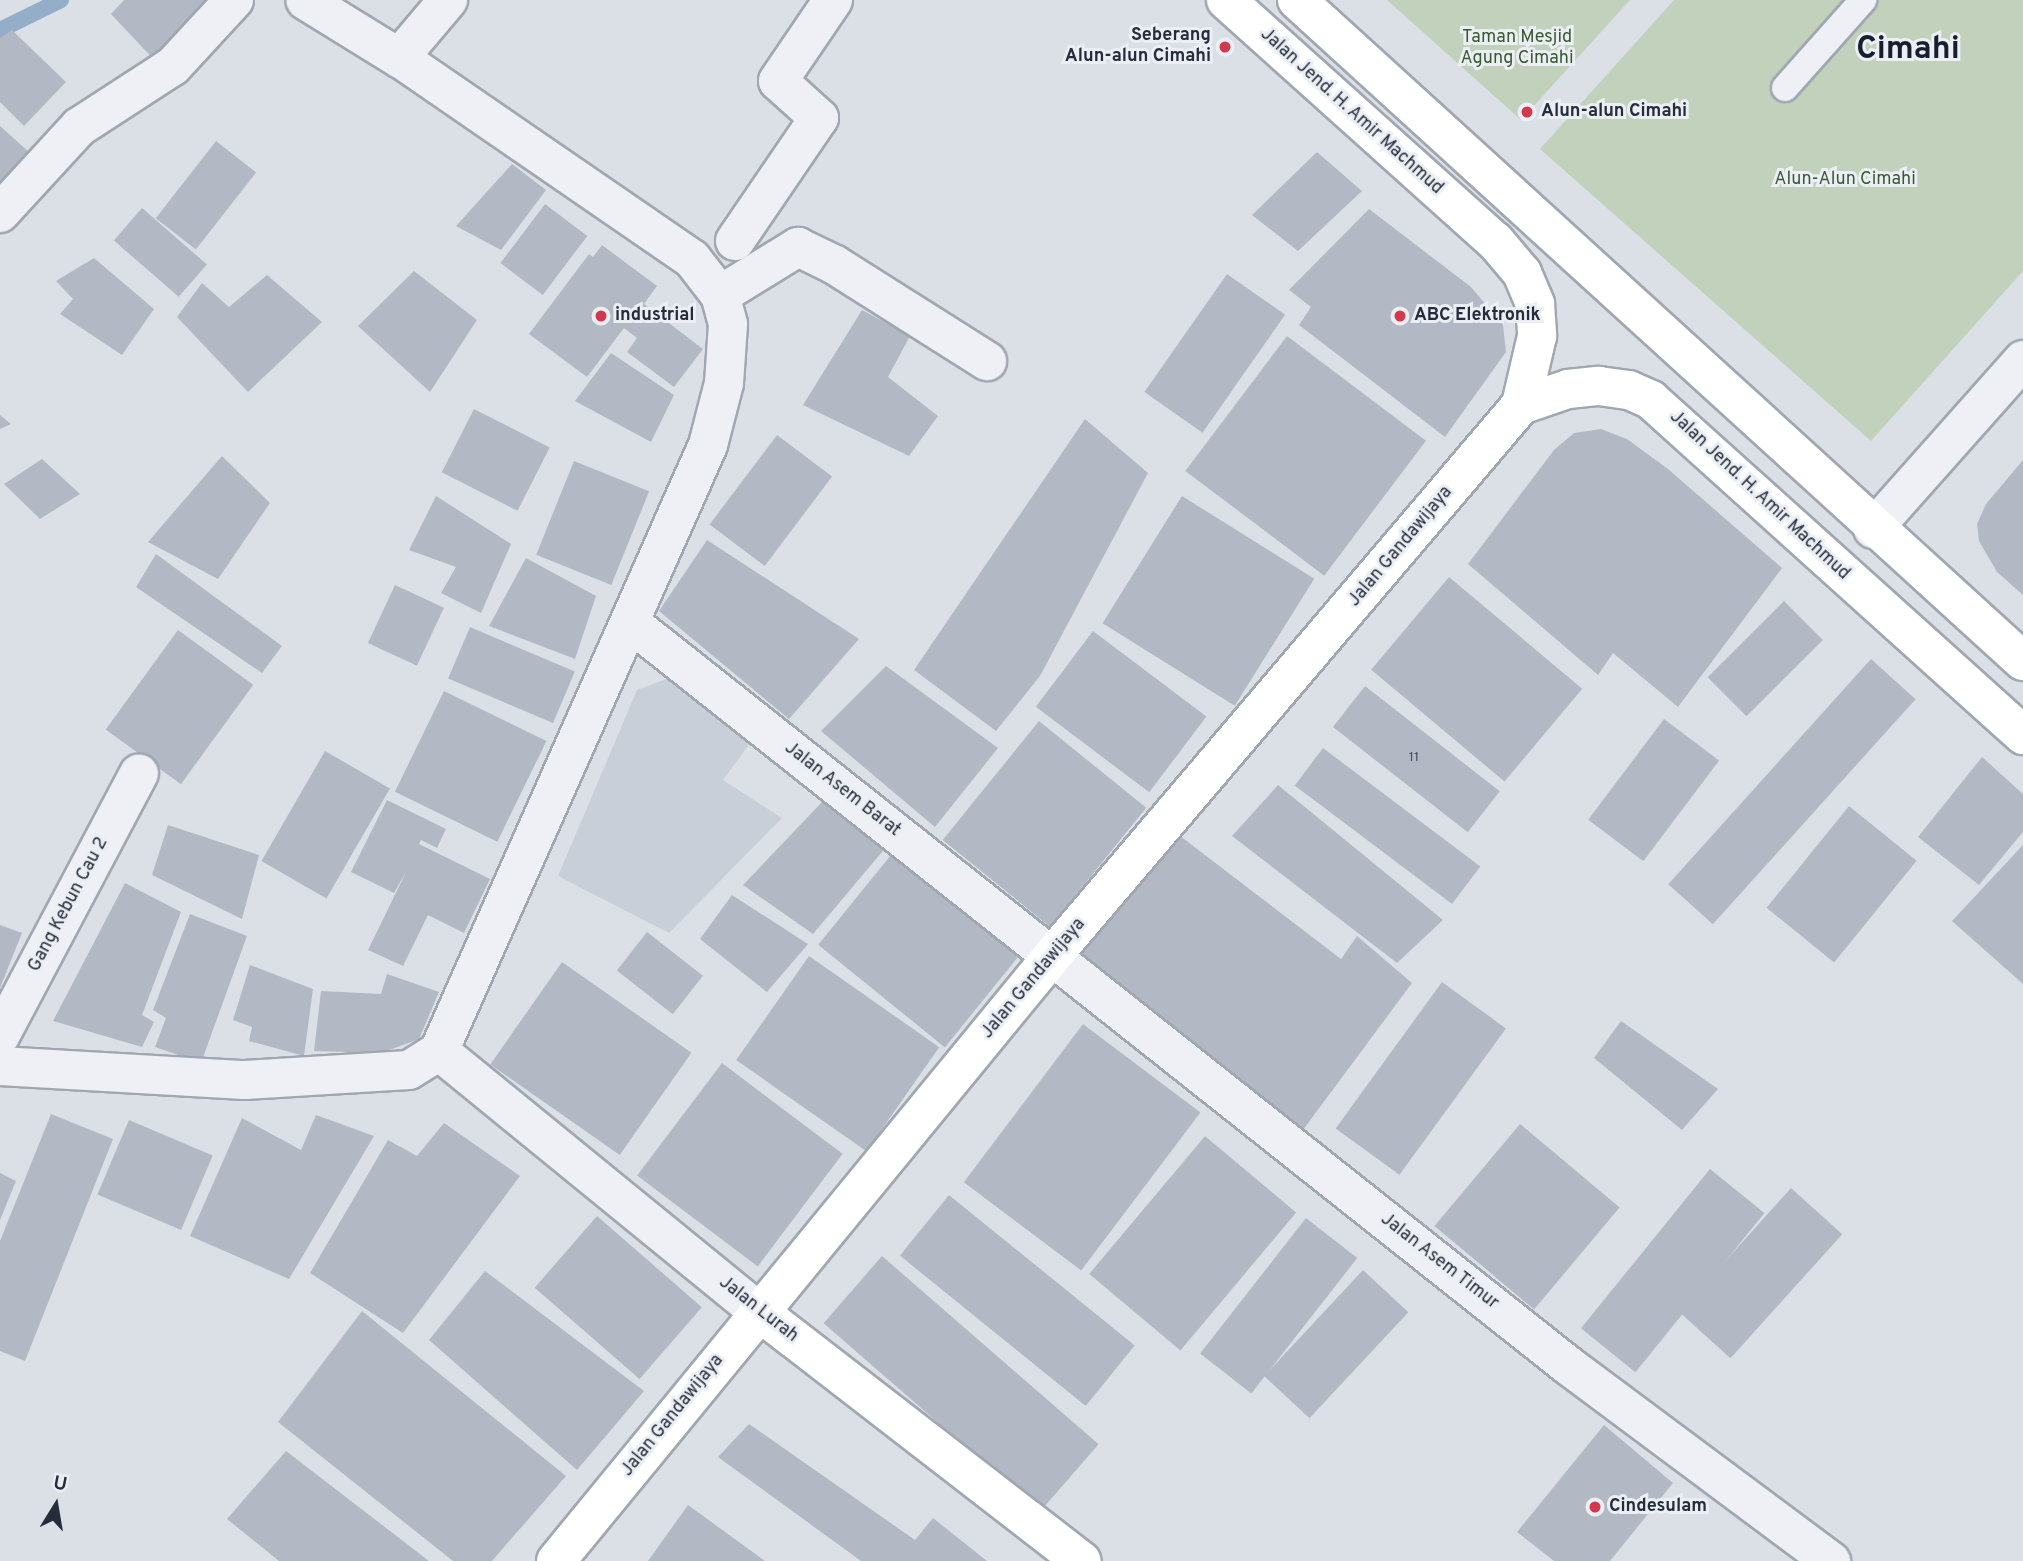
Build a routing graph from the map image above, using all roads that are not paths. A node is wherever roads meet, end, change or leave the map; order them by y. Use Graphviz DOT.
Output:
graph roads {
  1 [pos="234,0"];
  2 [pos="305,0"];
  3 [pos="448,0"];
  4 [pos="833,0"];
  5 [pos="1226,0"];
  6 [pos="1297,0"];
  7 [pos="1863,0"];
  8 [pos="399,58"];
  9 [pos="1785,88"];
  10 [pos="0,212"];
  11 [pos="735,241"];
  12 [pos="720,295"];
  13 [pos="2023,360"];
  14 [pos="987,361"];
  15 [pos="1521,405"];
  16 [pos="1873,529"];
  17 [pos="632,624"];
  18 [pos="2023,661"];
  19 [pos="2023,735"];
  20 [pos="139,774"];
  21 [pos="1053,956"];
  22 [pos="0,1036"];
  23 [pos="439,1051"];
  24 [pos="0,1066"];
  25 [pos="758,1311"];
  26 [pos="556,1561"];
  27 [pos="1082,1561"];
  28 [pos="1831,1561"];
  1 -- 10 [label="street"];
  2 -- 8 [label="street"];
  3 -- 8 [label="street"];
  4 -- 11 [label="street"];
  5 -- 15 [label="main road, Jalan Jend. H. Amir Machmud"];
  6 -- 16 [label="main road"];
  7 -- 9 [label="lane"];
  8 -- 12 [label="street"];
  12 -- 14 [label="street"];
  12 -- 17 [label="street"];
  13 -- 16 [label="street"];
  15 -- 19 [label="main road, Jalan Jend. H. Amir Machmud"];
  15 -- 21 [label="main road, Jalan Gandawijaya"];
  16 -- 18 [label="main road"];
  17 -- 21 [label="street, Jalan Asem Barat"];
  17 -- 23 [label="street"];
  20 -- 22 [label="street, Gang Kebun Cau 2"];
  21 -- 25 [label="main road, Jalan Gandawijaya"];
  21 -- 28 [label="street, Jalan Asem Timur"];
  23 -- 24 [label="street"];
  23 -- 25 [label="street, Jalan Lurah"];
  25 -- 26 [label="main road, Jalan Gandawijaya"];
  25 -- 27 [label="main road, Jalan Lurah"];
}
